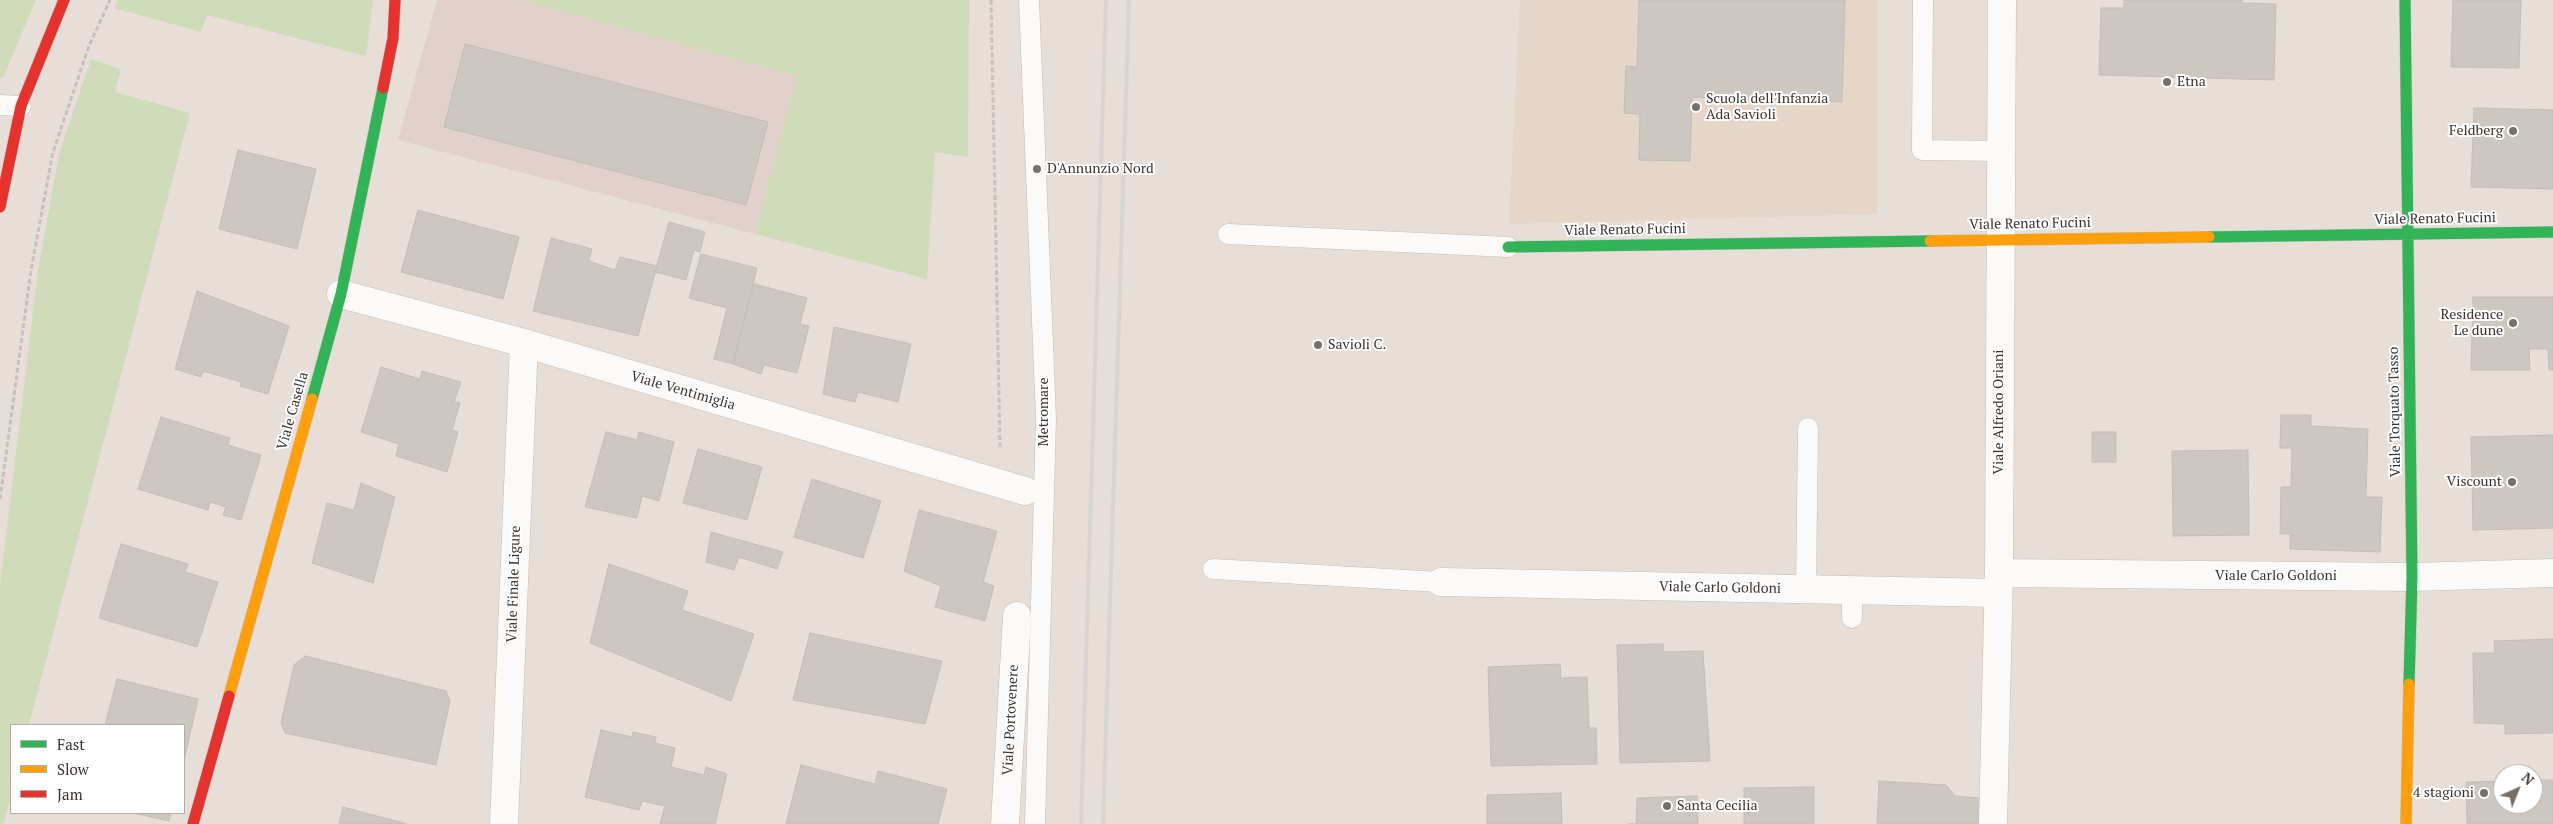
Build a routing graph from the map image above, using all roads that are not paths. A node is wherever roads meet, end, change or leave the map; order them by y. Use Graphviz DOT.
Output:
graph roads {
  1 [pos="64,0"];
  2 [pos="395,0"];
  3 [pos="1029,0"];
  4 [pos="1923,0"];
  5 [pos="2002,0"];
  6 [pos="2405,0"];
  7 [pos="0,105"];
  8 [pos="21,106"];
  9 [pos="2000,151"];
  10 [pos="0,207"];
  11 [pos="2553,232"];
  12 [pos="1228,234"];
  13 [pos="2409,234"];
  14 [pos="1999,239"];
  15 [pos="1508,247"];
  16 [pos="341,294"];
  17 [pos="524,344"];
  18 [pos="1808,428"];
  19 [pos="1013,488"];
  20 [pos="1213,568"];
  21 [pos="2553,573"];
  22 [pos="2412,577"];
  23 [pos="1441,582"];
  24 [pos="1998,583"];
  25 [pos="1806,590"];
  26 [pos="1017,616"];
  27 [pos="193,824"];
  28 [pos="504,824"];
  29 [pos="1005,824"];
  30 [pos="1034,824"];
  31 [pos="1994,824"];
  32 [pos="2406,824"];
  1 -- 8 [label="street"];
  2 -- 16 [label="street, Viale Casella"];
  3 -- 30 [label="lane, Metromare"];
  4 -- 9 [label="lane"];
  5 -- 9 [label="street, Viale Alfredo Oriani"];
  6 -- 13 [label="street, Viale Torquato Tasso"];
  7 -- 8 [label="lane"];
  8 -- 10 [label="street"];
  9 -- 14 [label="street, Viale Alfredo Oriani"];
  11 -- 13 [label="street, Viale Renato Fucini"];
  12 -- 15 [label="lane"];
  13 -- 14 [label="street, Viale Renato Fucini"];
  13 -- 22 [label="street, Viale Torquato Tasso"];
  14 -- 15 [label="street, Viale Renato Fucini"];
  14 -- 24 [label="street, Viale Alfredo Oriani"];
  16 -- 17 [label="street, Viale Ventimiglia"];
  16 -- 27 [label="street, Viale Casella"];
  17 -- 19 [label="street, Viale Ventimiglia"];
  17 -- 28 [label="street, Viale Finale Ligure"];
  18 -- 25 [label="lane"];
  20 -- 23 [label="lane"];
  21 -- 22 [label="street, Viale Carlo Goldoni"];
  22 -- 24 [label="street, Viale Carlo Goldoni"];
  22 -- 32 [label="street, Viale Torquato Tasso"];
  23 -- 25 [label="street, Viale Carlo Goldoni"];
  24 -- 25 [label="street, Viale Carlo Goldoni"];
  24 -- 31 [label="street, Viale Alfredo Oriani"];
  26 -- 29 [label="street, Viale Portovenere"];
}
